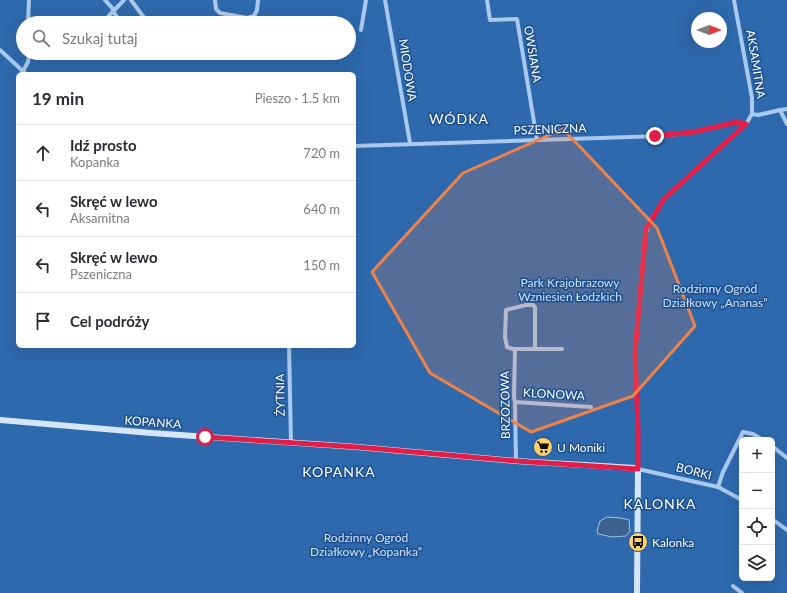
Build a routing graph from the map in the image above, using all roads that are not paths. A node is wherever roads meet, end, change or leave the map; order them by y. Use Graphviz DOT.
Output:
graph roads {
  1 [pos="29,0"];
  2 [pos="105,0"];
  3 [pos="124,0"];
  4 [pos="131,0"];
  5 [pos="215,0"];
  6 [pos="258,0"];
  7 [pos="366,0"];
  8 [pos="385,0"];
  9 [pos="486,0"];
  10 [pos="734,0"];
  11 [pos="113,11"];
  12 [pos="28,16"];
  13 [pos="108,16"];
  14 [pos="116,16"];
  15 [pos="143,16"];
  16 [pos="236,16"];
  17 [pos="254,16"];
  18 [pos="361,30"];
  19 [pos="0,50"];
  20 [pos="28,60"];
  21 [pos="24,72"];
  22 [pos="787,109"];
  23 [pos="780,110"];
  24 [pos="752,114"];
  25 [pos="746,124"];
  26 [pos="787,124"];
  27 [pos="537,140"];
  28 [pos="410,143"];
  29 [pos="356,146"];
  30 [pos="289,348"];
  31 [pos="515,348"];
  32 [pos="535,349"];
  33 [pos="562,349"];
  34 [pos="515,402"];
  35 [pos="591,406"];
  36 [pos="0,420"];
  37 [pos="740,437"];
  38 [pos="758,437"];
  39 [pos="739,440"];
  40 [pos="291,443"];
  41 [pos="775,448"];
  42 [pos="787,458"];
  43 [pos="516,461"];
  44 [pos="638,469"];
  45 [pos="718,487"];
  46 [pos="739,498"];
  47 [pos="775,522"];
  48 [pos="787,530"];
  49 [pos="733,586"];
  50 [pos="637,593"];
  51 [pos="742,593"];
  1 -- 12 [label="street"];
  2 -- 11 [label="street"];
  3 -- 11 [label="street"];
  4 -- 15 [label="street"];
  5 -- 16 [label="street"];
  6 -- 17 [label="street"];
  7 -- 18 [label="street"];
  8 -- 28 [label="street, MIODOWA"];
  9 -- 27 [label="street, OWSIANA"];
  10 -- 24 [label="street, AKSAMITNA"];
  11 -- 13 [label="street"];
  11 -- 14 [label="street"];
  19 -- 21 [label="street"];
  20 -- 21 [label="street"];
  22 -- 23 [label="street"];
  23 -- 24 [label="street"];
  23 -- 26 [label="street"];
  24 -- 25 [label="street, AKSAMITNA"];
  25 -- 27 [label="street, PSZENICZNA"];
  25 -- 44 [label="street, AKSAMITNA"];
  27 -- 28 [label="street, PSZENICZNA"];
  28 -- 29 [label="street, PSZENICZNA"];
  30 -- 40 [label="street, ŻYTNIA"];
  31 -- 32 [label="street"];
  31 -- 32 [label="street"];
  31 -- 34 [label="street, BRZOZOWA"];
  32 -- 33 [label="street"];
  34 -- 35 [label="street, KLONOWA"];
  34 -- 43 [label="street, BRZOZOWA"];
  36 -- 40 [label="street, KOPANKA"];
  37 -- 38 [label="street"];
  39 -- 45 [label="street"];
  40 -- 43 [label="street, KOPANKA"];
  41 -- 42 [label="street"];
  43 -- 44 [label="street, KOPANKA"];
  44 -- 45 [label="street, BORKI"];
  44 -- 50 [label="street, AKSAMITNA"];
  45 -- 46 [label="street, BORKI"];
  47 -- 48 [label="street"];
  49 -- 51 [label="street"];
}
